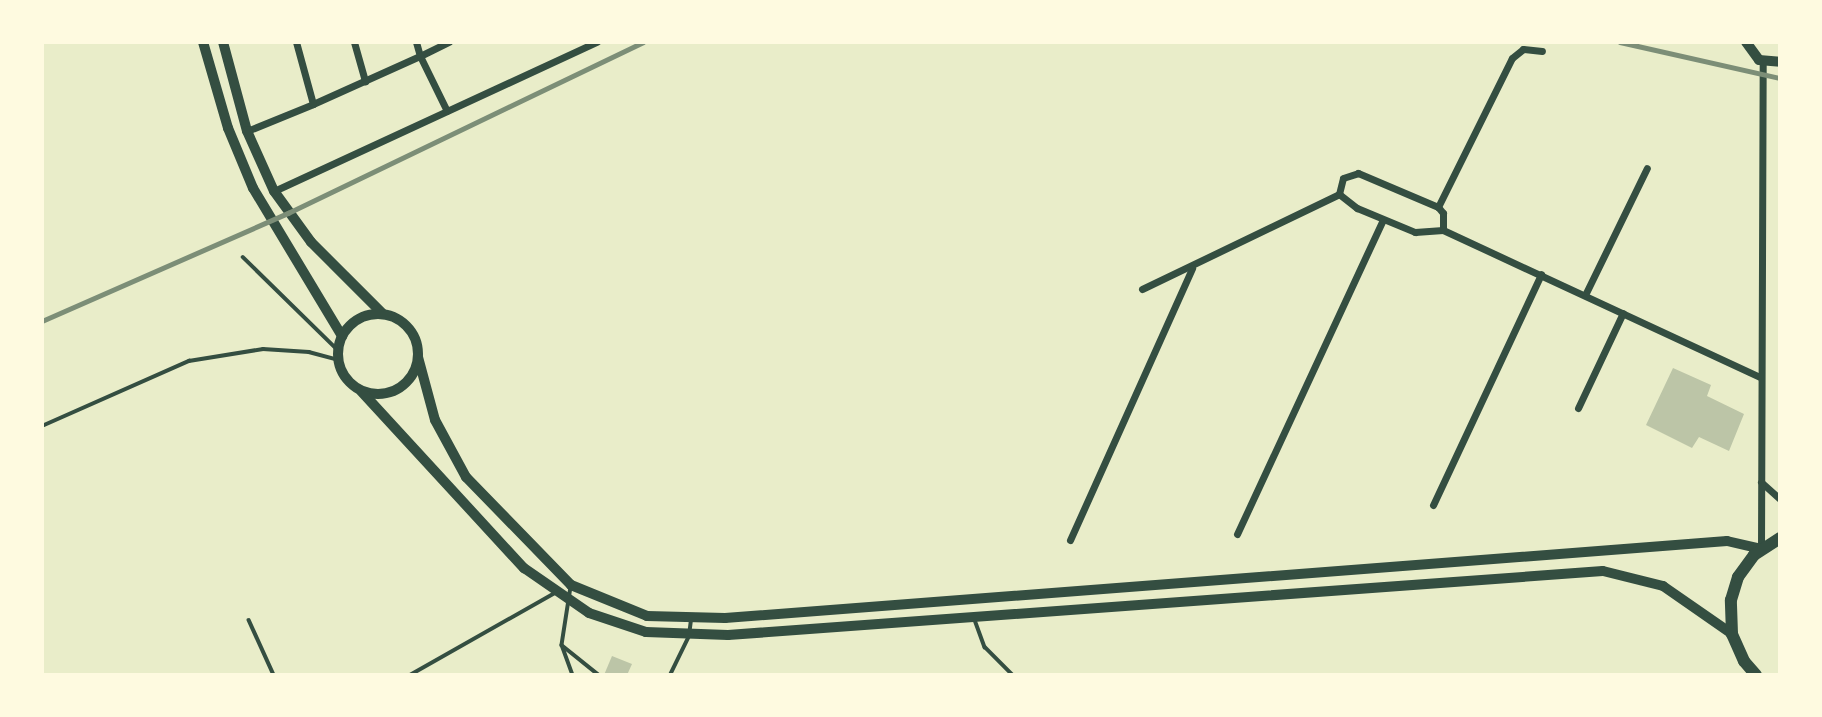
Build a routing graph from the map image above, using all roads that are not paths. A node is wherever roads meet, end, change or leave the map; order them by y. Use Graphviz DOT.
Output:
graph roads {
  1 [pos="203,42"];
  2 [pos="223,42"];
  3 [pos="296,42"];
  4 [pos="354,42"];
  5 [pos="416,42"];
  6 [pos="449,42"];
  7 [pos="597,42"];
  8 [pos="1746,42"];
  9 [pos="1542,51"];
  10 [pos="420,56"];
  11 [pos="1763,61"];
  12 [pos="1780,62"];
  13 [pos="365,81"];
  14 [pos="313,104"];
  15 [pos="447,111"];
  16 [pos="247,131"];
  17 [pos="1647,169"];
  18 [pos="274,191"];
  19 [pos="1339,194"];
  20 [pos="1438,207"];
  21 [pos="1383,220"];
  22 [pos="1443,230"];
  23 [pos="243,257"];
  24 [pos="1192,267"];
  25 [pos="1541,274"];
  26 [pos="1142,289"];
  27 [pos="1586,295"];
  28 [pos="1623,313"];
  29 [pos="383,314"];
  30 [pos="342,336"];
  31 [pos="338,355"];
  32 [pos="418,357"];
  33 [pos="1760,377"];
  34 [pos="361,391"];
  35 [pos="1578,408"];
  36 [pos="42,426"];
  37 [pos="1761,482"];
  38 [pos="1780,499"];
  39 [pos="1433,505"];
  40 [pos="1237,534"];
  41 [pos="1780,538"];
  42 [pos="1070,540"];
  43 [pos="1761,549"];
  44 [pos="571,585"];
  45 [pos="555,593"];
  46 [pos="566,600"];
  47 [pos="974,618"];
  48 [pos="691,619"];
  49 [pos="250,620"];
  50 [pos="1732,634"];
  51 [pos="689,636"];
  52 [pos="562,645"];
  53 [pos="1752,673"];
  54 [pos="274,675"];
  55 [pos="410,675"];
  56 [pos="573,675"];
  57 [pos="599,675"];
  58 [pos="670,675"];
  59 [pos="1013,675"];
  1 -- 30 [label="street"];
  2 -- 16 [label="street"];
  3 -- 14 [label="street"];
  4 -- 13 [label="street"];
  5 -- 10 [label="street"];
  6 -- 10 [label="street"];
  7 -- 15 [label="street"];
  8 -- 11 [label="street"];
  9 -- 20 [label="street"];
  10 -- 13 [label="street"];
  10 -- 15 [label="street"];
  11 -- 12 [label="street"];
  11 -- 33 [label="street"];
  13 -- 14 [label="street"];
  14 -- 16 [label="street"];
  15 -- 18 [label="street"];
  16 -- 18 [label="street"];
  17 -- 27 [label="street"];
  18 -- 29 [label="street"];
  19 -- 20 [label="street"];
  19 -- 21 [label="street"];
  19 -- 24 [label="street"];
  20 -- 22 [label="street"];
  21 -- 22 [label="street"];
  21 -- 40 [label="street"];
  22 -- 25 [label="street"];
  23 -- 31 [label="lane"];
  24 -- 26 [label="street"];
  24 -- 42 [label="street"];
  25 -- 27 [label="street"];
  25 -- 39 [label="street"];
  27 -- 28 [label="street"];
  28 -- 33 [label="street"];
  28 -- 35 [label="street"];
  29 -- 30 [label="street"];
  29 -- 32 [label="street"];
  30 -- 31 [label="street"];
  31 -- 34 [label="street"];
  31 -- 36 [label="lane"];
  32 -- 34 [label="street"];
  32 -- 44 [label="street"];
  33 -- 37 [label="street"];
  34 -- 45 [label="street"];
  37 -- 38 [label="street"];
  37 -- 43 [label="street"];
  41 -- 43 [label="main road"];
  43 -- 48 [label="street"];
  43 -- 50 [label="main road"];
  44 -- 46 [label="lane"];
  44 -- 48 [label="street"];
  45 -- 46 [label="street"];
  45 -- 55 [label="lane"];
  46 -- 51 [label="street"];
  46 -- 52 [label="lane"];
  47 -- 50 [label="street"];
  47 -- 51 [label="street"];
  47 -- 59 [label="lane"];
  48 -- 51 [label="lane"];
  49 -- 54 [label="lane"];
  50 -- 53 [label="main road"];
  51 -- 58 [label="lane"];
  52 -- 56 [label="lane"];
  52 -- 57 [label="lane"];
}
